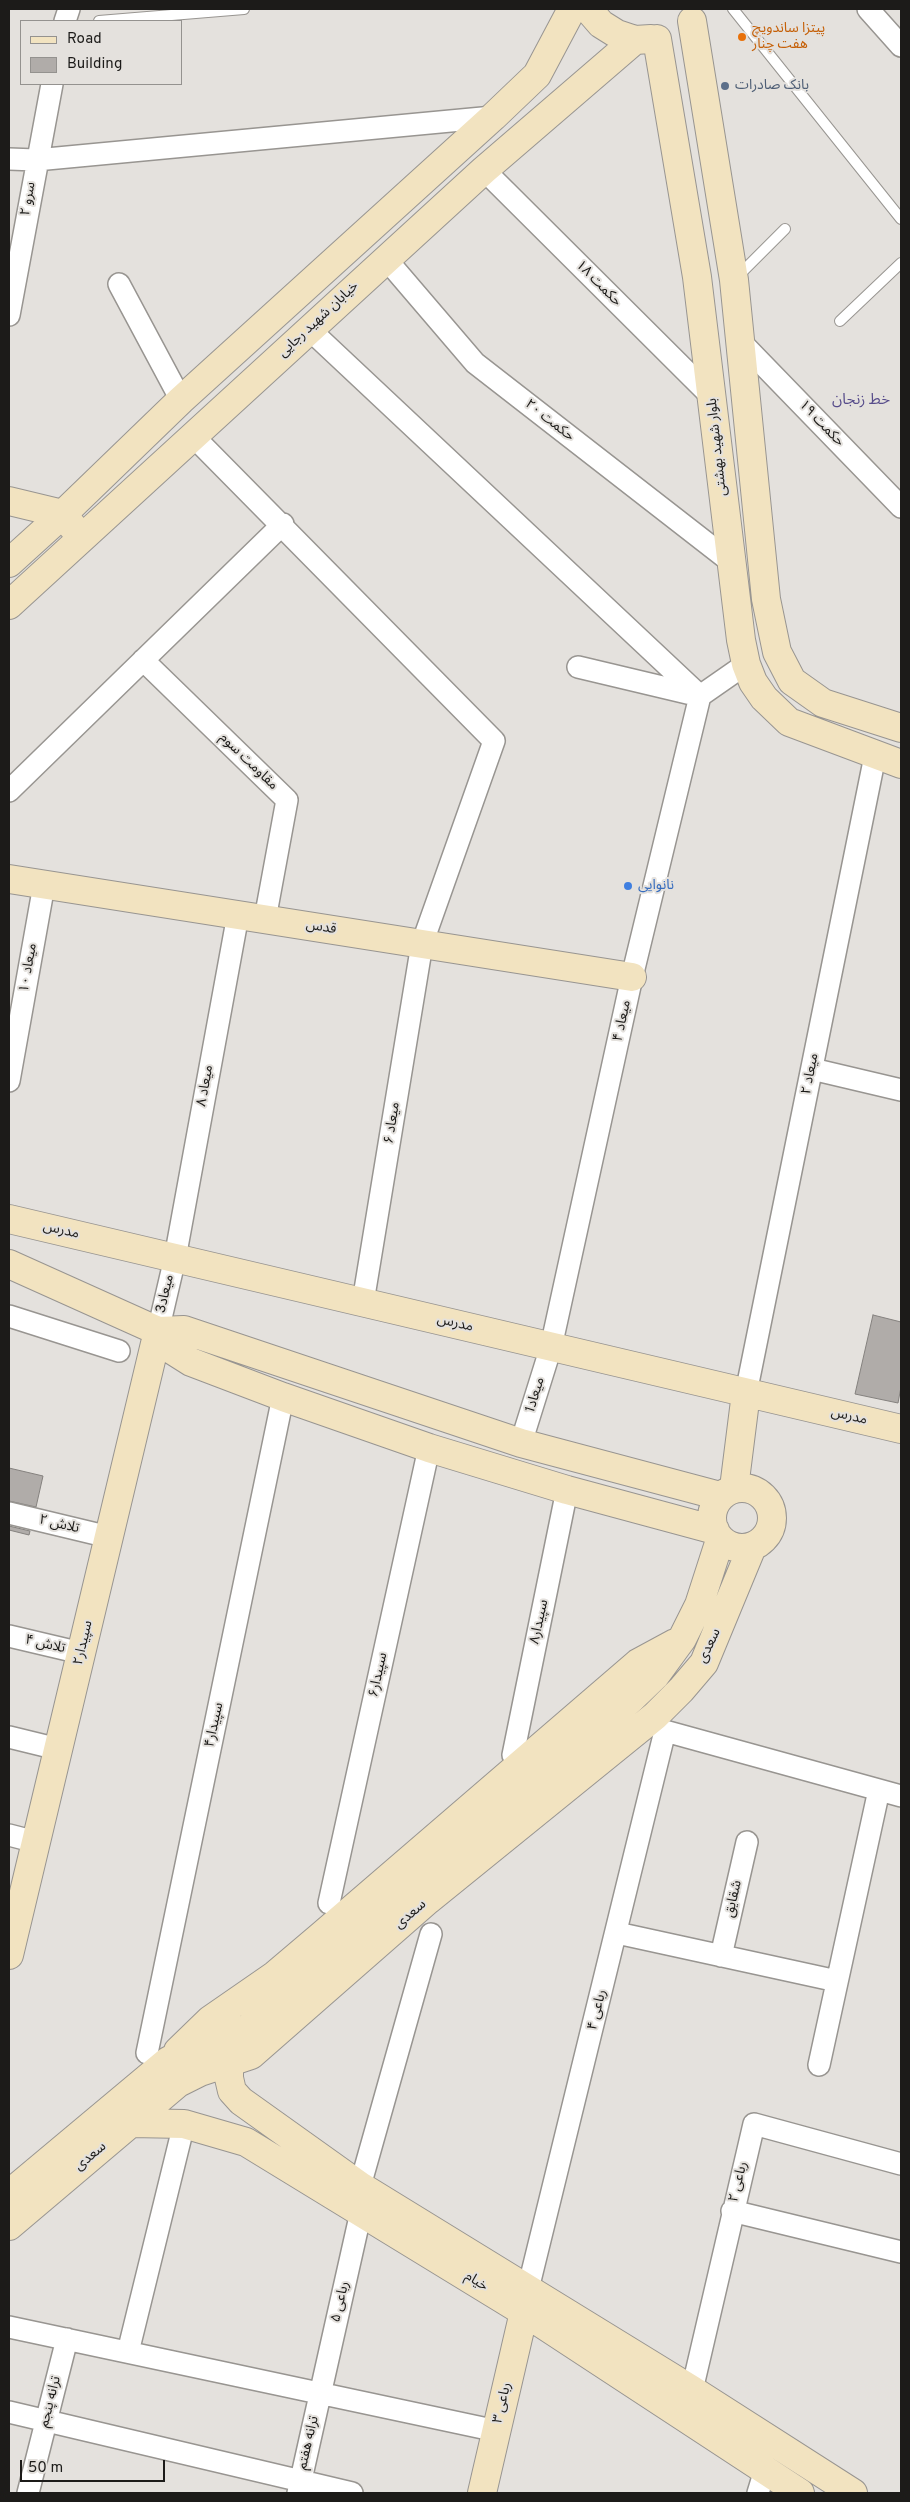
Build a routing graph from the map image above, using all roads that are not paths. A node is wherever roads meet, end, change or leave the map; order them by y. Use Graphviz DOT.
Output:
graph roads {
  1 [pos="244,9"];
  2 [pos="572,9"];
  3 [pos="588,9"];
  4 [pos="733,9"];
  5 [pos="868,9"];
  6 [pos="697,15"];
  7 [pos="111,20"];
  8 [pos="646,39"];
  9 [pos="901,46"];
  10 [pos="52,85"];
  11 [pos="493,117"];
  12 [pos="9,159"];
  13 [pos="36,160"];
  14 [pos="484,170"];
  15 [pos="901,219"];
  16 [pos="785,229"];
  17 [pos="386,259"];
  18 [pos="901,263"];
  19 [pos="697,277"];
  20 [pos="734,280"];
  21 [pos="119,284"];
  22 [pos="9,314"];
  23 [pos="840,321"];
  24 [pos="309,329"];
  25 [pos="741,342"];
  26 [pos="713,398"];
  27 [pos="181,400"];
  28 [pos="194,437"];
  29 [pos="9,501"];
  30 [pos="901,506"];
  31 [pos="63,514"];
  32 [pos="283,524"];
  33 [pos="82,538"];
  34 [pos="731,562"];
  35 [pos="9,563"];
  36 [pos="9,605"];
  37 [pos="143,660"];
  38 [pos="746,664"];
  39 [pos="578,667"];
  40 [pos="700,696"];
  41 [pos="901,728"];
  42 [pos="875,756"];
  43 [pos="901,764"];
  44 [pos="9,791"];
  45 [pos="9,879"];
  46 [pos="44,884"];
  47 [pos="238,915"];
  48 [pos="265,919"];
  49 [pos="422,944"];
  50 [pos="632,977"];
  51 [pos="812,1069"];
  52 [pos="9,1081"];
  53 [pos="901,1090"];
  54 [pos="9,1220"];
  55 [pos="175,1258"];
  56 [pos="9,1264"];
  57 [pos="363,1302"];
  58 [pos="9,1316"];
  59 [pos="158,1331"];
  60 [pos="551,1347"];
  61 [pos="119,1350"];
  62 [pos="746,1393"];
  63 [pos="284,1397"];
  64 [pos="901,1429"];
  65 [pos="521,1443"];
  66 [pos="429,1448"];
  67 [pos="567,1490"];
  68 [pos="727,1492"];
  69 [pos="9,1513"];
  70 [pos="718,1535"];
  71 [pos="109,1537"];
  72 [pos="752,1546"];
  73 [pos="9,1636"];
  74 [pos="81,1654"];
  75 [pos="9,1738"];
  76 [pos="58,1749"];
  77 [pos="513,1755"];
  78 [pos="879,1790"];
  79 [pos="901,1796"];
  80 [pos="9,1835"];
  81 [pos="36,1842"];
  82 [pos="747,1842"];
  83 [pos="329,1903"];
  84 [pos="617,1933"];
  85 [pos="431,1934"];
  86 [pos="9,1955"];
  87 [pos="721,1956"];
  88 [pos="837,1981"];
  89 [pos="158,2057"];
  90 [pos="229,2064"];
  91 [pos="819,2065"];
  92 [pos="241,2101"];
  93 [pos="266,2121"];
  94 [pos="131,2123"];
  95 [pos="184,2124"];
  96 [pos="220,2133"];
  97 [pos="249,2144"];
  98 [pos="901,2164"];
  99 [pos="9,2194"];
  100 [pos="361,2199"];
  101 [pos="732,2211"];
  102 [pos="9,2226"];
  103 [pos="901,2252"];
  104 [pos="526,2301"];
  105 [pos="9,2327"];
  106 [pos="67,2339"];
  107 [pos="128,2352"];
  108 [pos="692,2390"];
  109 [pos="320,2393"];
  110 [pos="9,2412"];
  111 [pos="46,2421"];
  112 [pos="496,2431"];
  113 [pos="761,2482"];
  114 [pos="820,2484"];
  115 [pos="299,2487"];
  116 [pos="28,2493"];
  117 [pos="352,2493"];
  118 [pos="482,2493"];
  119 [pos="800,2493"];
  120 [pos="853,2493"];
  1 -- 7 [label="lane"];
  2 -- 11 [label="street"];
  3 -- 8 [label="street"];
  4 -- 15 [label="lane"];
  5 -- 9 [label="street"];
  6 -- 8 [label="street, خیابان شهید رجایی"];
  6 -- 20 [label="street"];
  8 -- 14 [label="street, خیابان شهید رجایی"];
  8 -- 19 [label="street, بلوار شهید بهشتی"];
  10 -- 13 [label="street, سرو ۲"];
  11 -- 13 [label="street"];
  11 -- 27 [label="street"];
  12 -- 13 [label="street"];
  13 -- 22 [label="street, سرو ۲"];
  14 -- 17 [label="street, خیابان شهید رجایی"];
  14 -- 26 [label="street, حکمت ۱۸"];
  16 -- 20 [label="lane"];
  17 -- 24 [label="street, خیابان شهید رجایی"];
  17 -- 34 [label="street, حکمت ۲۰"];
  18 -- 23 [label="lane"];
  19 -- 20 [label="street"];
  19 -- 26 [label="street, بلوار شهید بهشتی"];
  20 -- 25 [label="street"];
  21 -- 27 [label="street"];
  24 -- 28 [label="street, خیابان شهید رجایی"];
  24 -- 40 [label="street"];
  25 -- 30 [label="street, حکمت ۱۹"];
  25 -- 41 [label="street"];
  26 -- 34 [label="street, بلوار شهید بهشتی"];
  27 -- 31 [label="street"];
  28 -- 32 [label="street"];
  28 -- 33 [label="street, خیابان شهید رجایی"];
  29 -- 31 [label="street"];
  31 -- 33 [label="street"];
  31 -- 35 [label="street"];
  32 -- 37 [label="street"];
  32 -- 49 [label="street, میعاد ۶"];
  33 -- 36 [label="street, خیابان شهید رجایی"];
  34 -- 38 [label="street, بلوار شهید بهشتی"];
  37 -- 44 [label="street"];
  37 -- 48 [label="street, مقاومت سوم"];
  38 -- 40 [label="street"];
  38 -- 42 [label="street, بلوار شهید بهشتی"];
  39 -- 40 [label="street"];
  40 -- 50 [label="street, میعاد ۴"];
  42 -- 43 [label="street, بلوار شهید بهشتی"];
  42 -- 51 [label="street, میعاد ۲"];
  45 -- 46 [label="street, قدس"];
  46 -- 47 [label="street, قدس"];
  46 -- 52 [label="street, میعاد ۱۰"];
  47 -- 48 [label="street, قدس"];
  47 -- 55 [label="street, میعاد ۸"];
  48 -- 49 [label="street, قدس"];
  49 -- 50 [label="street, قدس"];
  49 -- 57 [label="street, میعاد ۶"];
  50 -- 60 [label="street, میعاد ۴"];
  51 -- 53 [label="street"];
  51 -- 62 [label="street, میعاد ۲"];
  54 -- 55 [label="street, مدرس"];
  55 -- 57 [label="street, مدرس"];
  55 -- 59 [label="street, میعاد3"];
  56 -- 59 [label="street"];
  57 -- 60 [label="street, مدرس"];
  58 -- 61 [label="street"];
  59 -- 63 [label="street"];
  59 -- 65 [label="street"];
  59 -- 71 [label="street, سپیدار۲"];
  60 -- 62 [label="street, مدرس"];
  60 -- 65 [label="street, میعاد1"];
  62 -- 64 [label="street, مدرس"];
  62 -- 68 [label="street"];
  63 -- 66 [label="street"];
  63 -- 89 [label="street, سپیدار۴"];
  65 -- 68 [label="street"];
  66 -- 67 [label="street"];
  66 -- 83 [label="street, سپیدار۶"];
  67 -- 70 [label="street"];
  67 -- 77 [label="street, سپیدار۸"];
  68 -- 70 [label="street"];
  68 -- 72 [label="street"];
  69 -- 71 [label="street, تلاش ۲"];
  70 -- 72 [label="street"];
  70 -- 89 [label="street, سعدی"];
  71 -- 74 [label="street, سپیدار۲"];
  72 -- 90 [label="street, سعدی"];
  73 -- 74 [label="street, تلاش ۴"];
  74 -- 76 [label="street, سپیدار۲"];
  75 -- 76 [label="street"];
  76 -- 81 [label="street, سپیدار۲"];
  78 -- 79 [label="street"];
  78 -- 84 [label="street, رباعی ۴"];
  78 -- 88 [label="street"];
  80 -- 81 [label="street"];
  81 -- 86 [label="street, سپیدار۲"];
  82 -- 87 [label="street, شقایق"];
  84 -- 87 [label="street"];
  84 -- 104 [label="street, رباعی ۴"];
  85 -- 100 [label="street, رباعی ۵"];
  87 -- 88 [label="street"];
  88 -- 91 [label="street"];
  89 -- 99 [label="street, سعدی"];
  90 -- 92 [label="street, خیام"];
  90 -- 94 [label="street, سعدی"];
  92 -- 93 [label="street, خیام"];
  92 -- 96 [label="street"];
  93 -- 97 [label="street"];
  93 -- 100 [label="street, خیام"];
  94 -- 95 [label="street, خیام"];
  94 -- 102 [label="street, سعدی"];
  95 -- 96 [label="street, خیام"];
  95 -- 107 [label="street"];
  96 -- 97 [label="street, خیام"];
  97 -- 100 [label="street, خیام"];
  98 -- 101 [label="street, رباعی ۲"];
  100 -- 104 [label="street, خیام"];
  100 -- 109 [label="street, رباعی ۵"];
  101 -- 103 [label="street"];
  101 -- 108 [label="street, رباعی ۲"];
  104 -- 108 [label="street, خیام"];
  104 -- 112 [label="street, رباعی ۳"];
  104 -- 113 [label="street, خیام"];
  105 -- 106 [label="street"];
  106 -- 107 [label="street"];
  106 -- 111 [label="street, ترانه پنجم"];
  107 -- 109 [label="street"];
  108 -- 114 [label="street, خیام"];
  109 -- 112 [label="street"];
  109 -- 115 [label="street, ترانه هفتم"];
  110 -- 111 [label="street"];
  111 -- 115 [label="street"];
  111 -- 116 [label="street, ترانه پنجم"];
  112 -- 118 [label="street, رباعی ۳"];
  113 -- 119 [label="street, خیام"];
  114 -- 120 [label="street, خیام"];
  115 -- 117 [label="street"];
}
